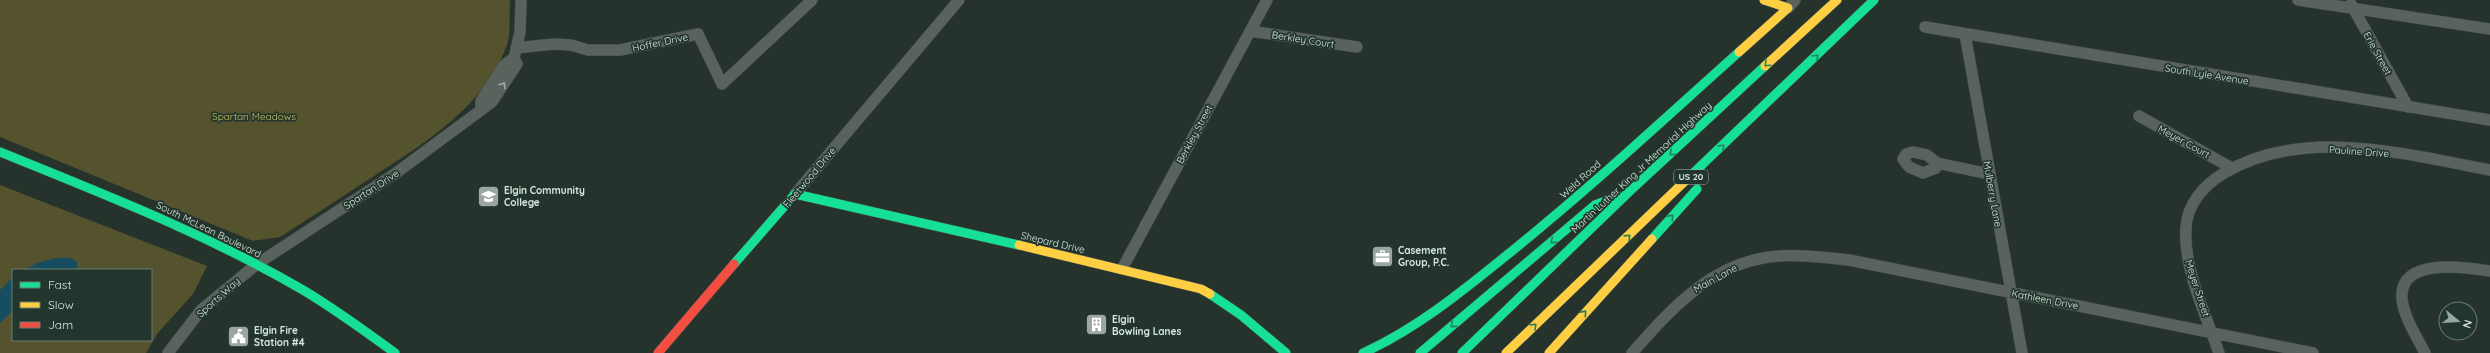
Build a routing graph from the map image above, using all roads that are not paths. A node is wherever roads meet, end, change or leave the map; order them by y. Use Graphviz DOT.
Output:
graph roads {
  1 [pos="521,0"];
  2 [pos="812,0"];
  3 [pos="959,0"];
  4 [pos="1267,0"];
  5 [pos="1764,0"];
  6 [pos="1795,0"];
  7 [pos="1837,0"];
  8 [pos="1874,0"];
  9 [pos="2298,0"];
  10 [pos="2351,4"];
  11 [pos="1788,8"];
  12 [pos="1925,27"];
  13 [pos="2490,29"];
  14 [pos="1250,30"];
  15 [pos="1965,34"];
  16 [pos="1357,47"];
  17 [pos="515,53"];
  18 [pos="1768,104"];
  19 [pos="2408,107"];
  20 [pos="2139,116"];
  21 [pos="2490,120"];
  22 [pos="1736,146"];
  23 [pos="0,152"];
  24 [pos="1937,163"];
  25 [pos="2230,167"];
  26 [pos="2490,170"];
  27 [pos="1989,174"];
  28 [pos="1704,181"];
  29 [pos="1632,190"];
  30 [pos="795,194"];
  31 [pos="1775,256"];
  32 [pos="257,264"];
  33 [pos="1122,269"];
  34 [pos="2490,271"];
  35 [pos="2010,292"];
  36 [pos="2213,334"];
  37 [pos="168,353"];
  38 [pos="394,353"];
  39 [pos="658,353"];
  40 [pos="1286,353"];
  41 [pos="1363,353"];
  42 [pos="1420,353"];
  43 [pos="1462,353"];
  44 [pos="1506,353"];
  45 [pos="1549,353"];
  46 [pos="1632,353"];
  47 [pos="2022,353"];
  48 [pos="2219,353"];
  49 [pos="2313,353"];
  50 [pos="2424,353"];
  1 -- 17 [label="street, Spartan Drive"];
  2 -- 17 [label="street, Hoffer Drive"];
  3 -- 30 [label="street, Fleetwood Drive"];
  4 -- 14 [label="street, Berkley Street"];
  5 -- 11 [label="main road"];
  6 -- 11 [label="street, Weld Road"];
  7 -- 29 [label="main road, Martin Luther King Jr Memorial Highway / US 20, one-way"];
  18 -- 8 [label="main road, US 20, one-way"];
  9 -- 10 [label="street"];
  10 -- 13 [label="street"];
  10 -- 19 [label="street, Erie Street"];
  11 -- 41 [label="main road, Weld Road"];
  12 -- 15 [label="street, South Lyle Avenue"];
  14 -- 16 [label="street, Berkley Court"];
  14 -- 33 [label="street, Berkley Street"];
  15 -- 19 [label="street, South Lyle Avenue"];
  15 -- 27 [label="street, Mulberry Lane"];
  17 -- 32 [label="street, Spartan Drive"];
  18 -- 22 [label="main road"];
  44 -- 18 [label="main road, US 20, one-way"];
  19 -- 21 [label="street, South Lyle Avenue"];
  20 -- 25 [label="street, Meyer Court"];
  23 -- 32 [label="main road, South McLean Boulevard"];
  24 -- 27 [label="street"];
  25 -- 26 [label="street, Pauline Drive"];
  25 -- 36 [label="street, Meyer Street"];
  27 -- 35 [label="street, Mulberry Lane"];
  45 -- 28 [label="main road, one-way"];
  29 -- 42 [label="main road, one-way"];
  29 -- 43 [label="main road, Martin Luther King Jr Memorial Highway / US 20"];
  30 -- 33 [label="main road, Shepard Drive"];
  30 -- 39 [label="main road, Fleetwood Drive"];
  31 -- 35 [label="street, Kathleen Drive"];
  31 -- 46 [label="street, Main Lane"];
  32 -- 37 [label="street, Sports Way"];
  32 -- 38 [label="main road, South McLean Boulevard"];
  33 -- 40 [label="main road, Shepard Drive"];
  34 -- 50 [label="street"];
  35 -- 36 [label="street, Kathleen Drive"];
  35 -- 47 [label="street, Mulberry Lane"];
  36 -- 48 [label="street, Meyer Street"];
  36 -- 49 [label="street, Kathleen Drive"];
}
